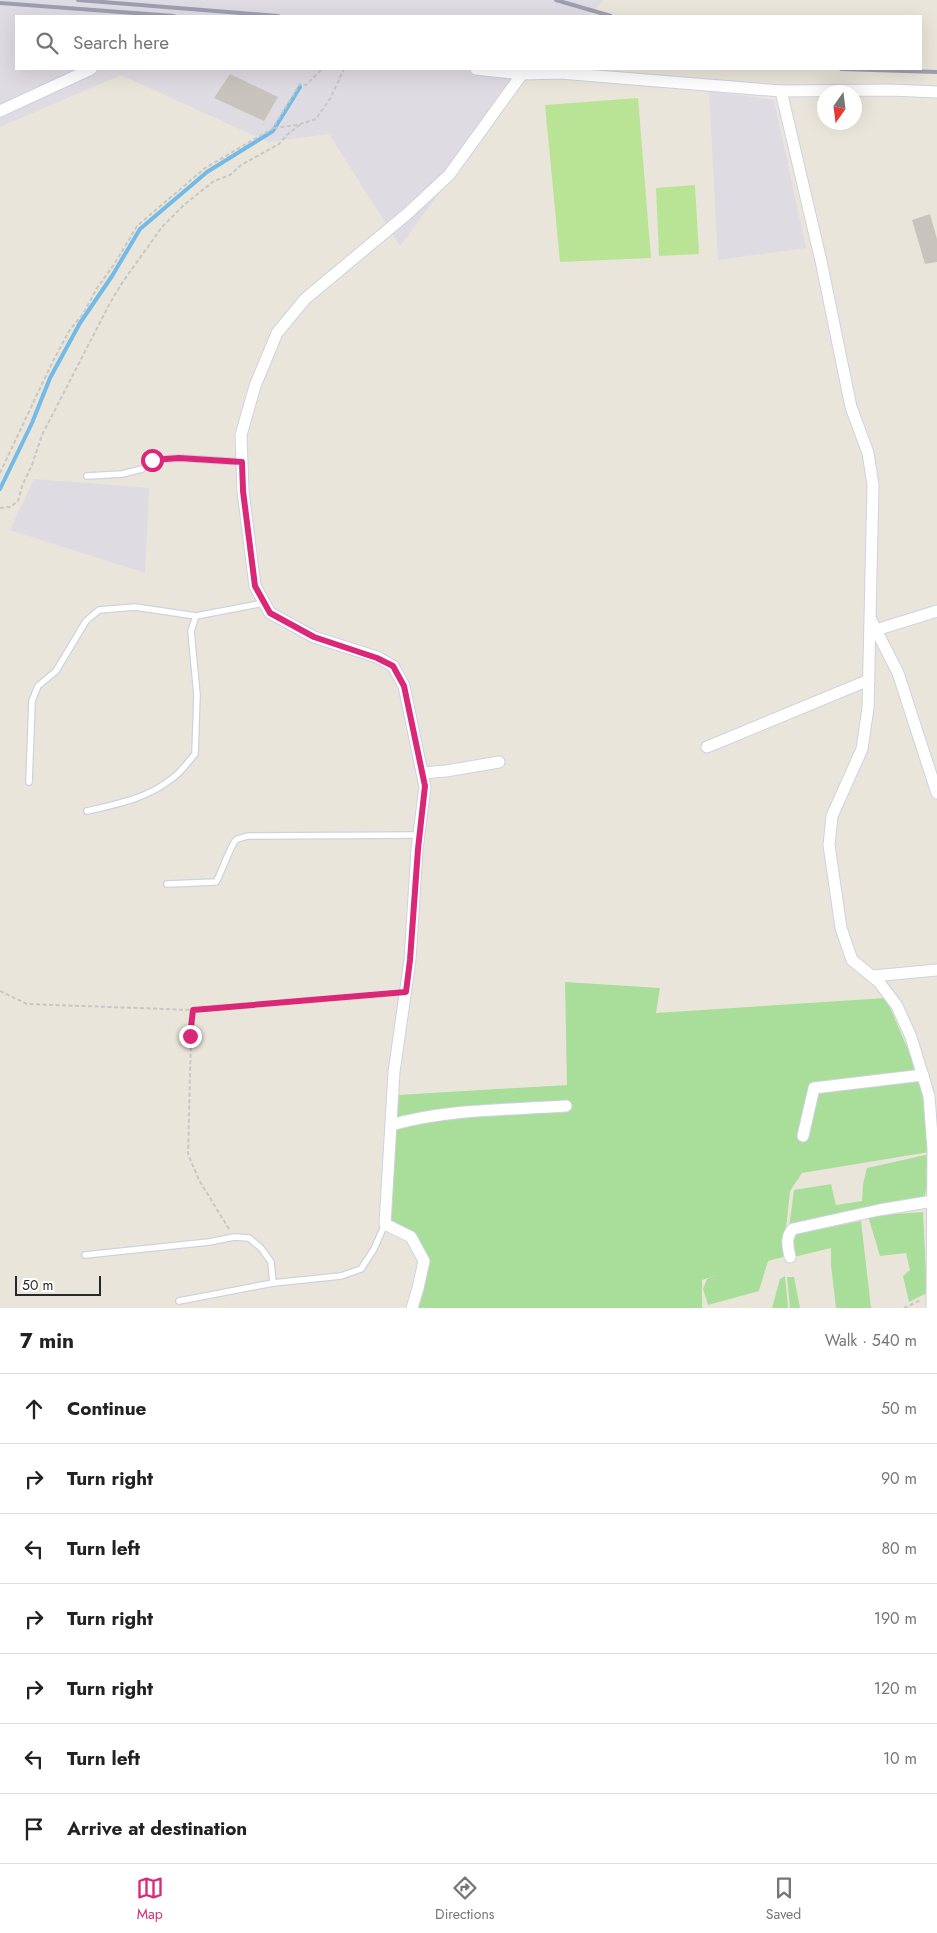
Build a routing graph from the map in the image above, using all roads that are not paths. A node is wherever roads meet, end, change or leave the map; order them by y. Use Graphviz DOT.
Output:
graph roads {
  1 [pos="89,70"];
  2 [pos="485,70"];
  3 [pos="522,74"];
  4 [pos="781,91"];
  5 [pos="937,92"];
  6 [pos="0,111"];
  7 [pos="242,462"];
  8 [pos="87,476"];
  9 [pos="264,603"];
  10 [pos="937,611"];
  11 [pos="196,616"];
  12 [pos="870,618"];
  13 [pos="876,630"];
  14 [pos="869,680"];
  15 [pos="707,748"];
  16 [pos="499,762"];
  17 [pos="422,772"];
  18 [pos="29,782"];
  19 [pos="937,793"];
  20 [pos="87,811"];
  21 [pos="419,835"];
  22 [pos="167,884"];
  23 [pos="937,970"];
  24 [pos="873,976"];
  25 [pos="922,1074"];
  26 [pos="933,1105"];
  27 [pos="566,1106"];
  28 [pos="391,1125"];
  29 [pos="803,1136"];
  30 [pos="934,1204"];
  31 [pos="385,1224"];
  32 [pos="85,1255"];
  33 [pos="790,1258"];
  34 [pos="273,1283"];
  35 [pos="179,1302"];
  36 [pos="412,1308"];
  37 [pos="932,1308"];
  1 -- 6 [label="street"];
  2 -- 3 [label="street"];
  3 -- 4 [label="street"];
  3 -- 7 [label="street"];
  4 -- 5 [label="street"];
  4 -- 12 [label="street"];
  7 -- 8 [label="lane"];
  7 -- 9 [label="street"];
  9 -- 11 [label="lane"];
  9 -- 17 [label="street"];
  10 -- 13 [label="street"];
  11 -- 18 [label="lane"];
  11 -- 20 [label="lane"];
  12 -- 13 [label="street"];
  12 -- 14 [label="street"];
  13 -- 19 [label="street"];
  14 -- 15 [label="street"];
  14 -- 24 [label="street"];
  16 -- 17 [label="street"];
  17 -- 21 [label="street"];
  21 -- 22 [label="lane"];
  21 -- 28 [label="street"];
  23 -- 24 [label="street"];
  24 -- 25 [label="street"];
  25 -- 26 [label="street"];
  25 -- 29 [label="street"];
  26 -- 30 [label="street"];
  27 -- 28 [label="street"];
  28 -- 31 [label="street"];
  30 -- 33 [label="street"];
  30 -- 37 [label="street"];
  31 -- 34 [label="lane"];
  31 -- 36 [label="street"];
  32 -- 34 [label="lane"];
  34 -- 35 [label="lane"];
}
